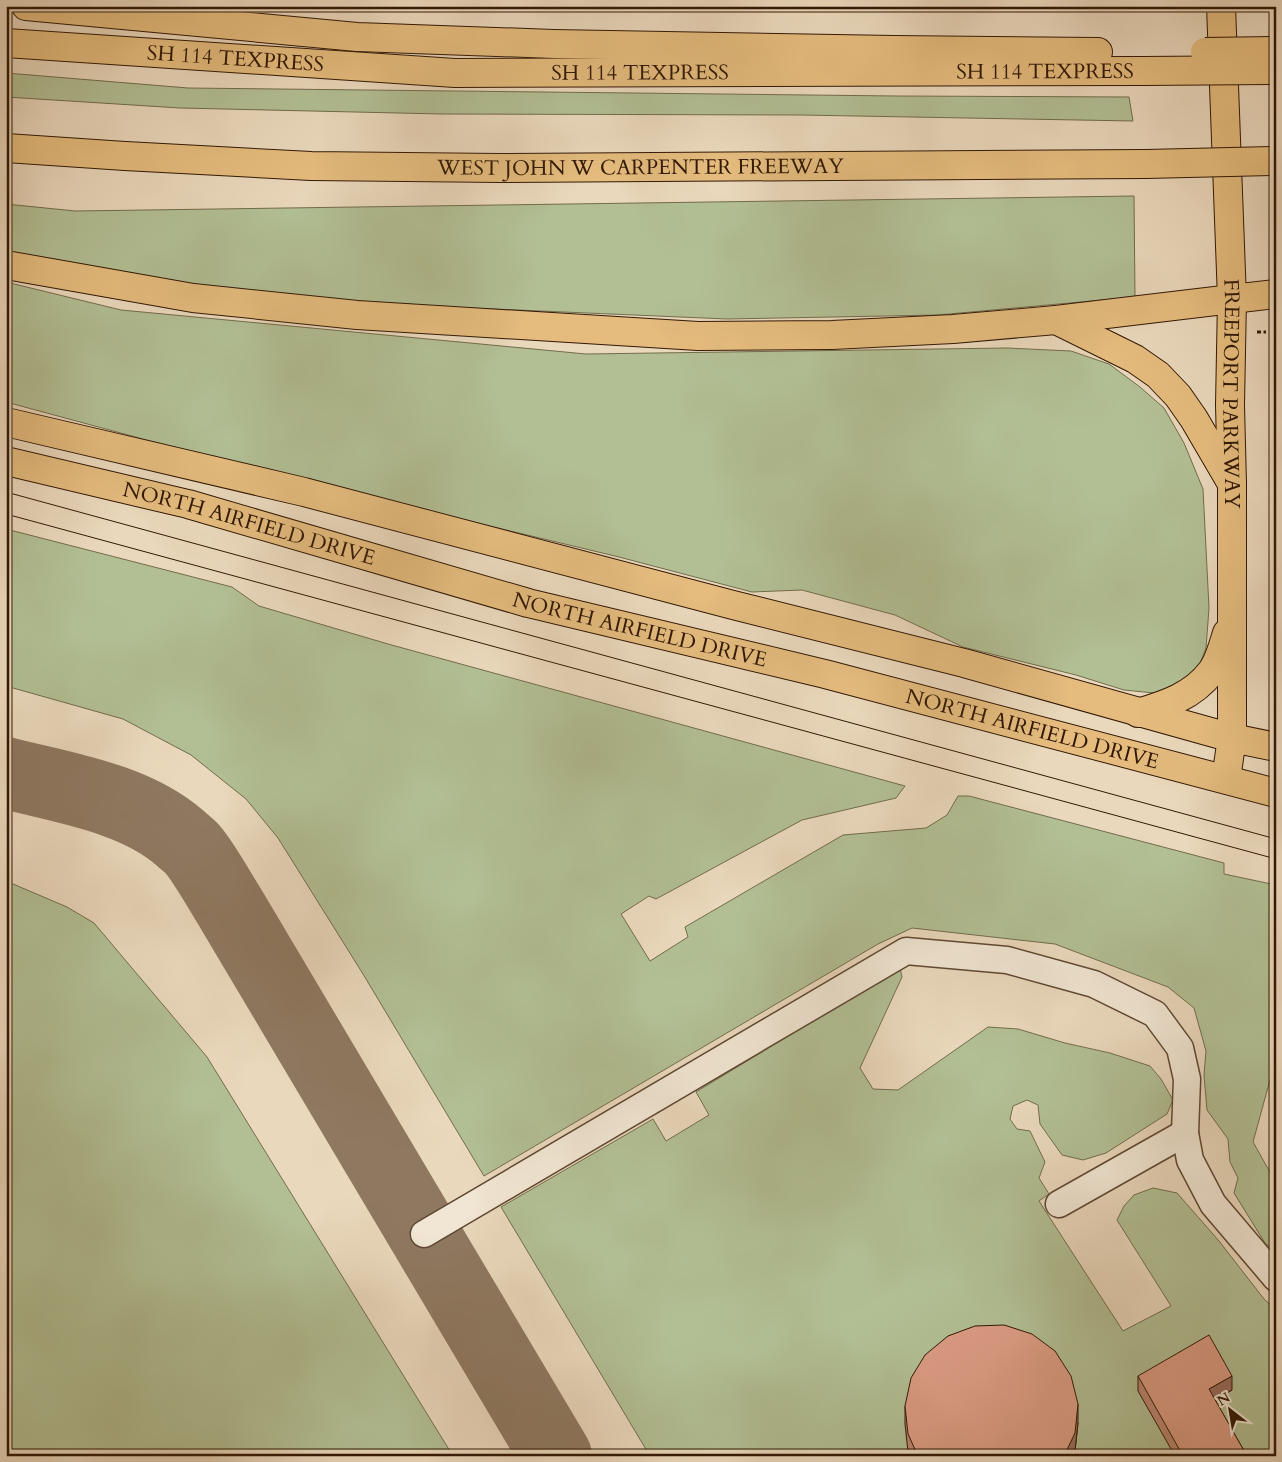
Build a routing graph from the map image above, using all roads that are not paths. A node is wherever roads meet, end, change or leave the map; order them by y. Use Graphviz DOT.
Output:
graph roads {
  1 [pos="26,6"];
  2 [pos="1221,6"];
  3 [pos="6,42"];
  4 [pos="1276,51"];
  5 [pos="1143,62"];
  6 [pos="1276,70"];
  7 [pos="6,148"];
  8 [pos="1276,162"];
  9 [pos="6,265"];
  10 [pos="1276,294"];
  11 [pos="1232,298"];
  12 [pos="1056,320"];
  13 [pos="6,422"];
  14 [pos="6,461"];
  15 [pos="1232,484"];
  16 [pos="1232,620"];
  17 [pos="1138,713"];
  18 [pos="1232,738"];
  19 [pos="1276,747"];
  20 [pos="1226,779"];
  21 [pos="1276,793"];
  22 [pos="1185,1133"];
  23 [pos="1059,1204"];
  24 [pos="424,1234"];
  25 [pos="1276,1278"];
  1 -- 5 [label="main road"];
  2 -- 11 [label="main road, FREEPORT PARKWAY"];
  3 -- 5 [label="main road, SH 114 TEXPRESS"];
  4 -- 5 [label="main road, bridge"];
  5 -- 6 [label="main road, SH 114 TEXPRESS, bridge"];
  7 -- 8 [label="main road, WEST JOHN W CARPENTER FREEWAY, bridge"];
  9 -- 12 [label="main road"];
  10 -- 11 [label="main road"];
  11 -- 12 [label="main road"];
  11 -- 15 [label="main road, FREEPORT PARKWAY"];
  12 -- 15 [label="main road"];
  13 -- 17 [label="main road, NORTH AIRFIELD DRIVE"];
  14 -- 20 [label="main road, NORTH AIRFIELD DRIVE"];
  15 -- 16 [label="main road, FREEPORT PARKWAY"];
  16 -- 17 [label="main road"];
  16 -- 18 [label="main road, FREEPORT PARKWAY"];
  17 -- 18 [label="main road, NORTH AIRFIELD DRIVE"];
  18 -- 19 [label="main road, NORTH AIRFIELD DRIVE"];
  18 -- 20 [label="main road, FREEPORT PARKWAY"];
  20 -- 21 [label="main road, NORTH AIRFIELD DRIVE"];
  22 -- 23 [label="lane"];
  22 -- 24 [label="lane"];
  22 -- 25 [label="lane"];
}
